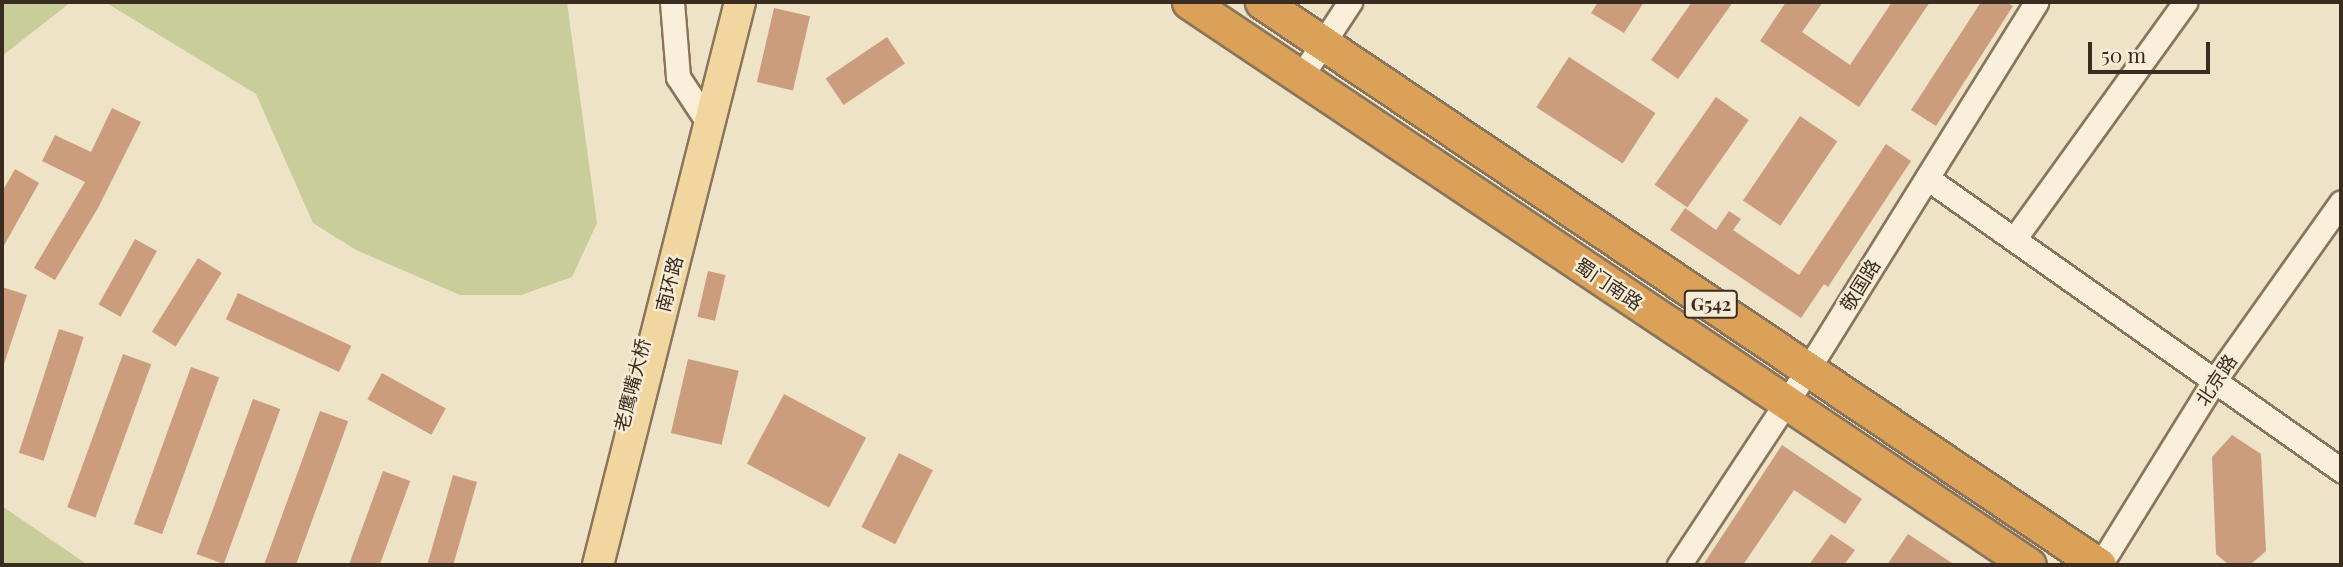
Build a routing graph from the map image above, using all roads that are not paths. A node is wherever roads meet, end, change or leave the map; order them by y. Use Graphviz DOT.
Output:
graph roads {
  1 [pos="672,2"];
  2 [pos="726,2"];
  3 [pos="740,2"];
  4 [pos="1189,2"];
  5 [pos="1262,2"];
  6 [pos="1350,2"];
  7 [pos="2036,2"];
  8 [pos="2185,2"];
  9 [pos="1323,43"];
  10 [pos="1300,78"];
  11 [pos="704,117"];
  12 [pos="1927,178"];
  13 [pos="2341,203"];
  14 [pos="2015,238"];
  15 [pos="1808,369"];
  16 [pos="2214,381"];
  17 [pos="1786,403"];
  18 [pos="2341,470"];
  19 [pos="588,565"];
  20 [pos="598,565"];
  21 [pos="1679,565"];
  22 [pos="2029,565"];
  23 [pos="2100,565"];
  1 -- 11 [label="street"];
  2 -- 11 [label="main road, 老鹰嘴大桥"];
  3 -- 11 [label="main road, 南环路"];
  4 -- 10 [label="highway, 蜀门南路 / G542"];
  5 -- 9 [label="highway, G542"];
  6 -- 9 [label="street"];
  7 -- 12 [label="street, 敬国路"];
  8 -- 14 [label="street"];
  9 -- 10 [label="street"];
  9 -- 15 [label="highway, G542"];
  10 -- 17 [label="highway, 蜀门南路 / G542"];
  11 -- 19 [label="main road, 老鹰嘴大桥"];
  11 -- 20 [label="main road, 南环路"];
  12 -- 14 [label="street"];
  12 -- 15 [label="street, 敬国路"];
  13 -- 16 [label="street, 北京路"];
  14 -- 16 [label="street"];
  15 -- 17 [label="street, 敬国路"];
  15 -- 23 [label="highway, G542"];
  16 -- 18 [label="street"];
  16 -- 23 [label="street, 北京路"];
  17 -- 21 [label="street, 敬国路"];
  17 -- 22 [label="highway, 蜀门南路 / G542"];
}
